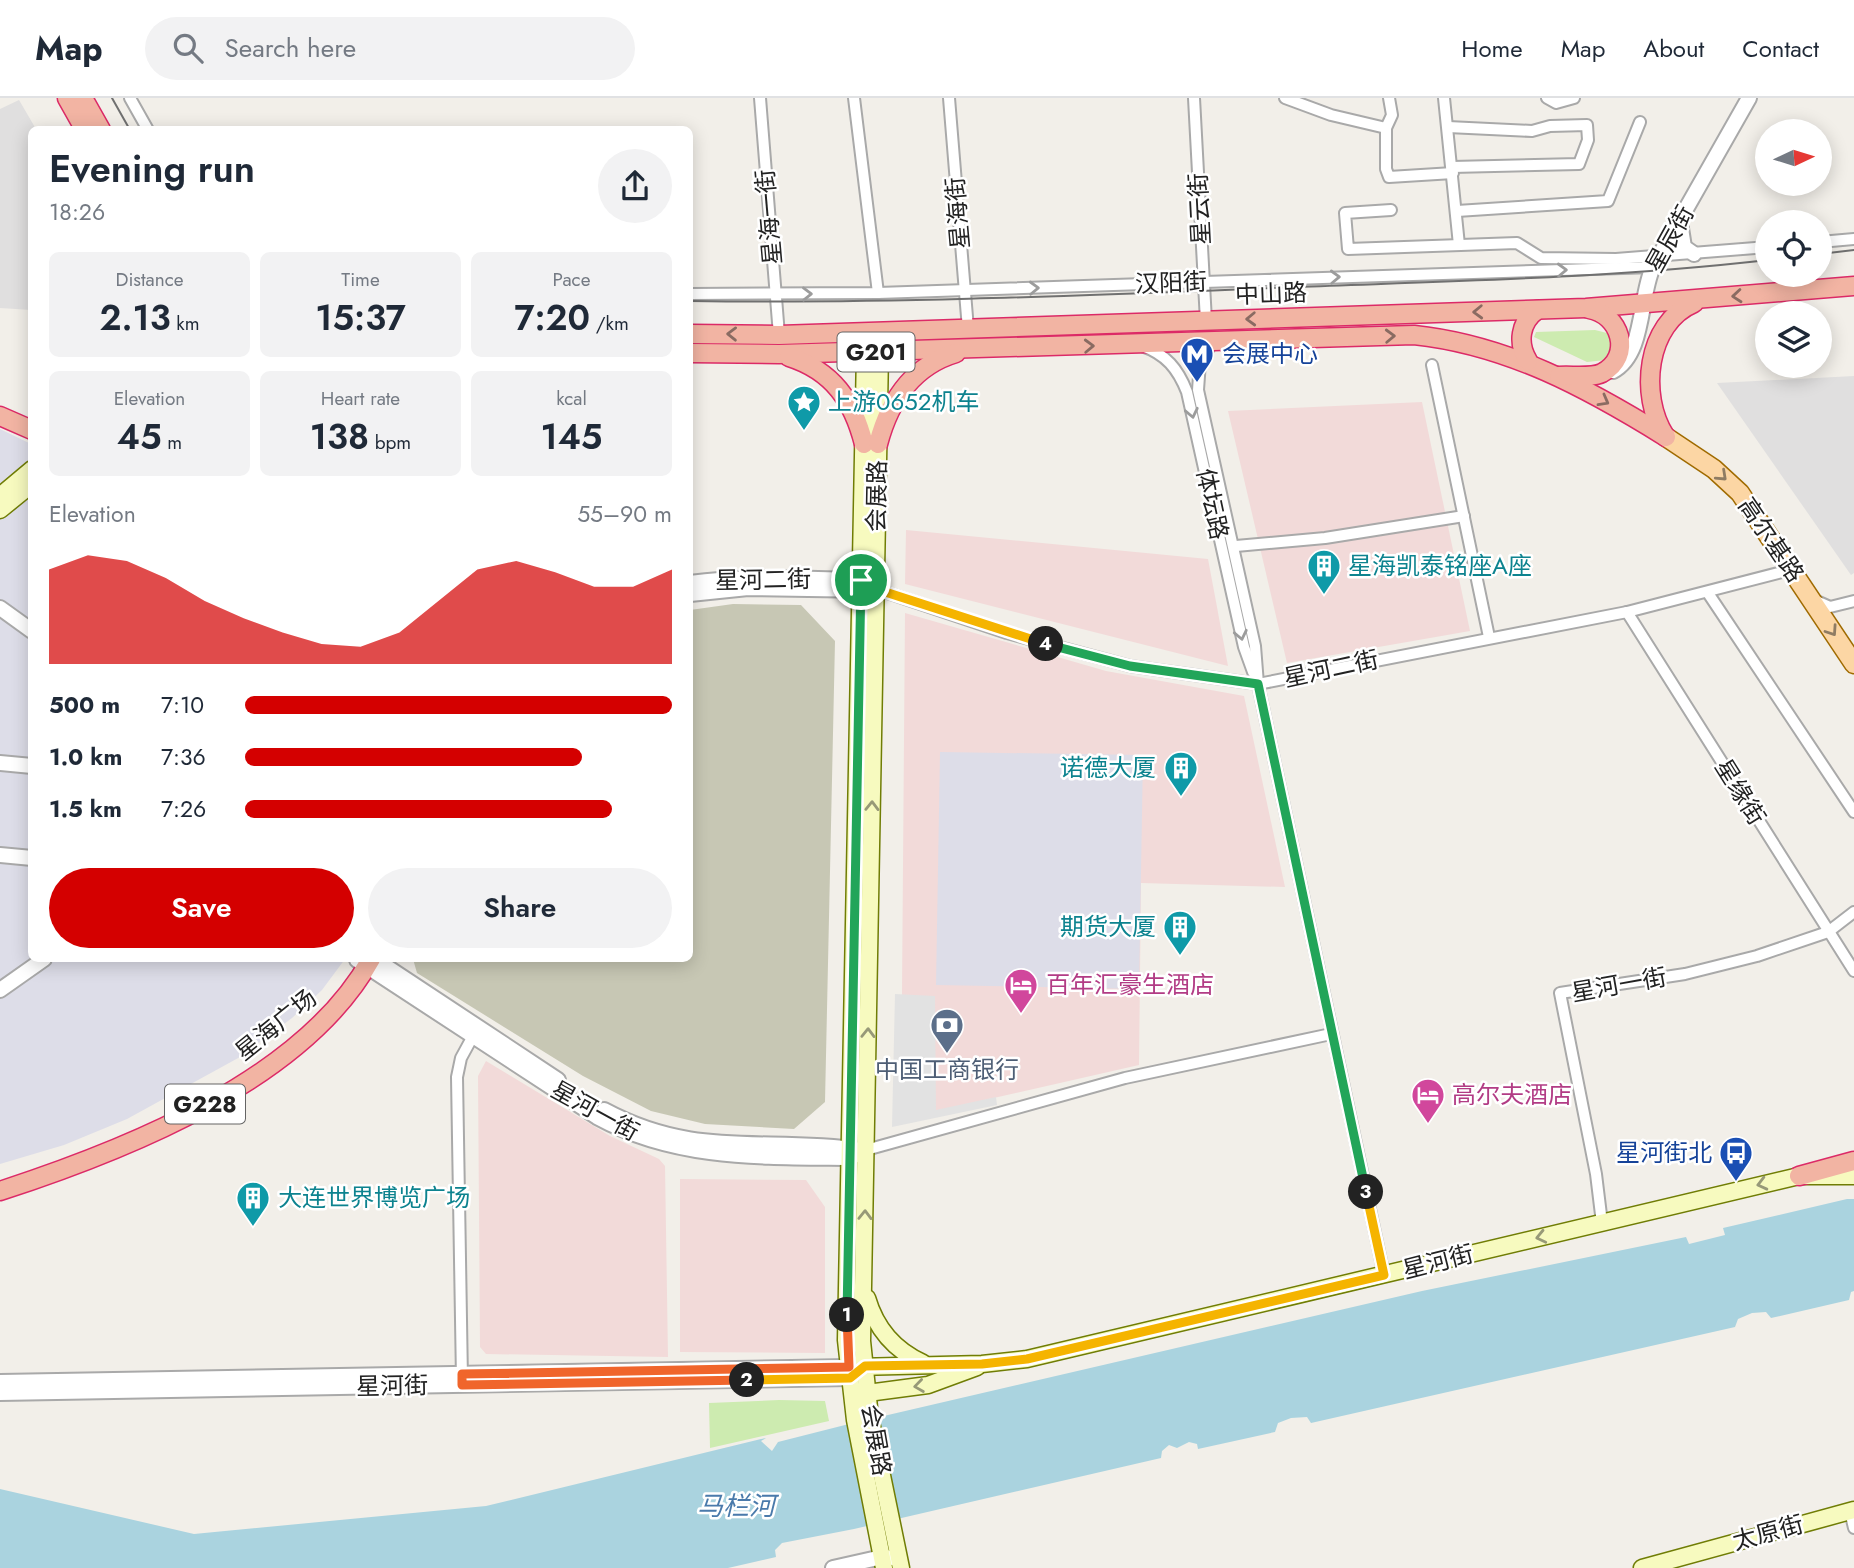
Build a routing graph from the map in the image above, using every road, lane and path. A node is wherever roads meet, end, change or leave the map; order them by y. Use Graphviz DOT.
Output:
graph roads {
  1 [pos="67,98"];
  2 [pos="83,98"];
  3 [pos="130,98"];
  4 [pos="760,98"];
  5 [pos="854,98"];
  6 [pos="949,98"];
  7 [pos="1194,98"];
  8 [pos="1284,98"];
  9 [pos="1389,98"];
  10 [pos="1444,98"];
  11 [pos="1547,98"];
  12 [pos="1574,98"];
  13 [pos="1749,98"];
  14 [pos="1640,122"];
  15 [pos="83,126"];
  16 [pos="99,126"];
  17 [pos="146,126"];
  18 [pos="1448,127"];
  19 [pos="1386,128"];
  20 [pos="1452,170"];
  21 [pos="1391,210"];
  22 [pos="1457,211"];
  23 [pos="1680,220"];
  24 [pos="1854,239"];
  25 [pos="1832,241"];
  26 [pos="1459,245"];
  27 [pos="1755,248"];
  28 [pos="1694,254"];
  29 [pos="1656,262"];
  30 [pos="1204,282"];
  31 [pos="1854,286"];
  32 [pos="964,290"];
  33 [pos="878,293"];
  34 [pos="693,294"];
  35 [pos="776,295"];
  36 [pos="1644,296"];
  37 [pos="1703,299"];
  38 [pos="1586,308"];
  39 [pos="1537,310"];
  40 [pos="1206,321"];
  41 [pos="968,329"];
  42 [pos="874,332"];
  43 [pos="693,334"];
  44 [pos="779,335"];
  45 [pos="1213,342"];
  46 [pos="1138,344"];
  47 [pos="972,349"];
  48 [pos="873,352"];
  49 [pos="693,353"];
  50 [pos="779,354"];
  51 [pos="1528,362"];
  52 [pos="1432,365"];
  53 [pos="1600,374"];
  54 [pos="1559,376"];
  55 [pos="0,404"];
  56 [pos="0,416"];
  57 [pos="28,416"];
  58 [pos="28,428"];
  59 [pos="1666,437"];
  60 [pos="871,444"];
  61 [pos="28,472"];
  62 [pos="28,487"];
  63 [pos="0,496"];
  64 [pos="0,510"];
  65 [pos="1464,516"];
  66 [pos="1236,546"];
  67 [pos="1790,570"];
  68 [pos="693,583"];
  69 [pos="866,587"];
  70 [pos="1708,593"];
  71 [pos="693,594"];
  72 [pos="1810,598"];
  73 [pos="1854,601"];
  74 [pos="0,608"];
  75 [pos="1627,612"];
  76 [pos="28,628"];
  77 [pos="1489,637"];
  78 [pos="1854,664"];
  79 [pos="1258,684"];
  80 [pos="0,763"];
  81 [pos="28,766"];
  82 [pos="1854,812"];
  83 [pos="0,855"];
  84 [pos="28,858"];
  85 [pos="1854,912"];
  86 [pos="1828,932"];
  87 [pos="40,962"];
  88 [pos="364,962"];
  89 [pos="365,962"];
  90 [pos="366,962"];
  91 [pos="367,962"];
  92 [pos="1854,971"];
  93 [pos="0,990"];
  94 [pos="1331,1034"];
  95 [pos="473,1036"];
  96 [pos="855,1152"];
  97 [pos="1854,1161"];
  98 [pos="1799,1176"];
  99 [pos="1854,1176"];
  100 [pos="0,1180"];
  101 [pos="0,1191"];
  102 [pos="1602,1223"];
  103 [pos="1384,1275"];
  104 [pos="863,1279"];
  105 [pos="982,1364"];
  106 [pos="929,1365"];
  107 [pos="855,1370"];
  108 [pos="462,1379"];
  109 [pos="0,1382"];
  110 [pos="0,1393"];
  111 [pos="860,1394"];
  112 [pos="1853,1518"];
  113 [pos="884,1525"];
  114 [pos="900,1564"];
  115 [pos="883,1565"];
  116 [pos="1676,1565"];
  117 [pos="833,1568"];
  118 [pos="1642,1568"];
  1 -- 15 [label="highway"];
  2 -- 16 [label="highway"];
  3 -- 17 [label="street"];
  4 -- 35 [label="street, 星海一街"];
  5 -- 33 [label="street"];
  6 -- 32 [label="street, 星海街"];
  7 -- 30 [label="street, 星云街"];
  8 -- 19 [label="street"];
  9 -- 19 [label="street"];
  10 -- 18 [label="street"];
  11 -- 12 [label="street"];
  13 -- 23 [label="street, 星辰街"];
  14 -- 22 [label="street"];
  18 -- 20 [label="street"];
  18 -- 20 [label="street"];
  19 -- 20 [label="street"];
  20 -- 22 [label="street"];
  21 -- 26 [label="street"];
  22 -- 26 [label="street"];
  23 -- 28 [label="street"];
  23 -- 29 [label="street, 星辰街"];
  24 -- 25 [label="street"];
  26 -- 29 [label="street"];
  27 -- 28 [label="street"];
  28 -- 29 [label="street"];
  30 -- 29 [label="street, 汉阳街, one-way"];
  29 -- 36 [label="street, 星辰街"];
  32 -- 30 [label="street, 汉阳街, one-way"];
  30 -- 40 [label="street, 星云街"];
  31 -- 37 [label="highway, 中山路 / G201, one-way"];
  32 -- 33 [label="street, 汉阳街"];
  32 -- 41 [label="street, 星海街"];
  35 -- 33 [label="street, 汉阳街, one-way"];
  34 -- 35 [label="street, 汉阳街"];
  35 -- 44 [label="street, 星海一街"];
  36 -- 37 [label="highway, 中山路 / G201"];
  36 -- 38 [label="highway, 中山路 / G201"];
  36 -- 53 [label="street, 星辰街"];
  37 -- 59 [label="highway"];
  38 -- 39 [label="highway, 中山路 / G201"];
  38 -- 53 [label="highway"];
  39 -- 40 [label="highway, 中山路 / G201, one-way"];
  39 -- 51 [label="highway"];
  40 -- 41 [label="highway, 中山路 / G201"];
  41 -- 42 [label="highway, 中山路 / G201"];
  42 -- 44 [label="highway, 中山路 / G201"];
  42 -- 48 [label="main road, 会展路"];
  44 -- 43 [label="highway, 中山路 / G201, one-way"];
  45 -- 46 [label="highway, 中山路 / G201"];
  45 -- 51 [label="highway, 中山路 / G201, one-way"];
  45 -- 79 [label="street, 体坛路"];
  47 -- 46 [label="highway, 中山路 / G201, one-way"];
  46 -- 79 [label="street, 体坛路, one-way"];
  47 -- 48 [label="highway, 中山路 / G201"];
  47 -- 60 [label="highway"];
  48 -- 50 [label="highway, 中山路 / G201"];
  48 -- 60 [label="main road, 会展路"];
  49 -- 50 [label="highway, 中山路 / G201"];
  50 -- 60 [label="highway"];
  51 -- 54 [label="highway, 中山路 / G201"];
  52 -- 65 [label="street"];
  53 -- 54 [label="highway"];
  54 -- 59 [label="highway, 中山路 / G201, one-way"];
  55 -- 57 [label="highway"];
  56 -- 58 [label="highway"];
  59 -- 67 [label="main road, 高尔基路, one-way"];
  60 -- 69 [label="main road, 会展路"];
  61 -- 63 [label="main road"];
  62 -- 64 [label="main road"];
  65 -- 66 [label="street"];
  65 -- 77 [label="street"];
  67 -- 70 [label="street, 星河二街"];
  67 -- 72 [label="main road, 高尔基路"];
  68 -- 69 [label="street, 星河二街"];
  69 -- 71 [label="street, 星河二街"];
  69 -- 79 [label="street, 星河二街"];
  69 -- 96 [label="main road, 会展路"];
  70 -- 75 [label="street, 星河二街"];
  70 -- 82 [label="street"];
  72 -- 73 [label="street"];
  72 -- 78 [label="main road, 高尔基路, one-way"];
  74 -- 76 [label="street"];
  75 -- 77 [label="street, 星河二街"];
  75 -- 86 [label="street, 星缘街"];
  77 -- 79 [label="street, 星河二街"];
  79 -- 94 [label="street, 体坛路"];
  80 -- 81 [label="street"];
  83 -- 84 [label="street"];
  85 -- 86 [label="street, 星河一街"];
  86 -- 92 [label="street, 星缘街"];
  86 -- 102 [label="street, 星河一街"];
  87 -- 93 [label="street"];
  88 -- 100 [label="highway, 星海广场 / G228"];
  89 -- 101 [label="highway, 星海广场 / G228"];
  90 -- 95 [label="street, 星河一街"];
  91 -- 96 [label="street, 星河一街"];
  94 -- 96 [label="street, 星河一街"];
  94 -- 103 [label="street, 体坛路"];
  95 -- 96 [label="street, 星河一街"];
  95 -- 108 [label="street"];
  104 -- 96 [label="main road, 会展路, one-way"];
  96 -- 107 [label="main road, 会展路"];
  97 -- 98 [label="highway"];
  98 -- 99 [label="main road, 星河街"];
  98 -- 102 [label="main road, 星河街, one-way"];
  102 -- 103 [label="main road, 星河街, one-way"];
  103 -- 105 [label="main road, 星河街"];
  104 -- 106 [label="main road"];
  104 -- 107 [label="main road, 会展路"];
  105 -- 106 [label="main road, 星河街"];
  105 -- 111 [label="main road, 星河街, one-way"];
  106 -- 107 [label="main road, 星河街"];
  107 -- 108 [label="street, 星河街"];
  107 -- 111 [label="main road, 会展路"];
  108 -- 109 [label="street, 星河街"];
  108 -- 110 [label="street, 星河街"];
  111 -- 113 [label="main road, 会展路"];
  112 -- 116 [label="main road, 太原街"];
  113 -- 114 [label="main road, 会展路"];
  113 -- 115 [label="main road, 会展路"];
  114 -- 115 [label="street, 会展路"];
  115 -- 117 [label="street"];
  116 -- 118 [label="main road, 太原街"];
}
